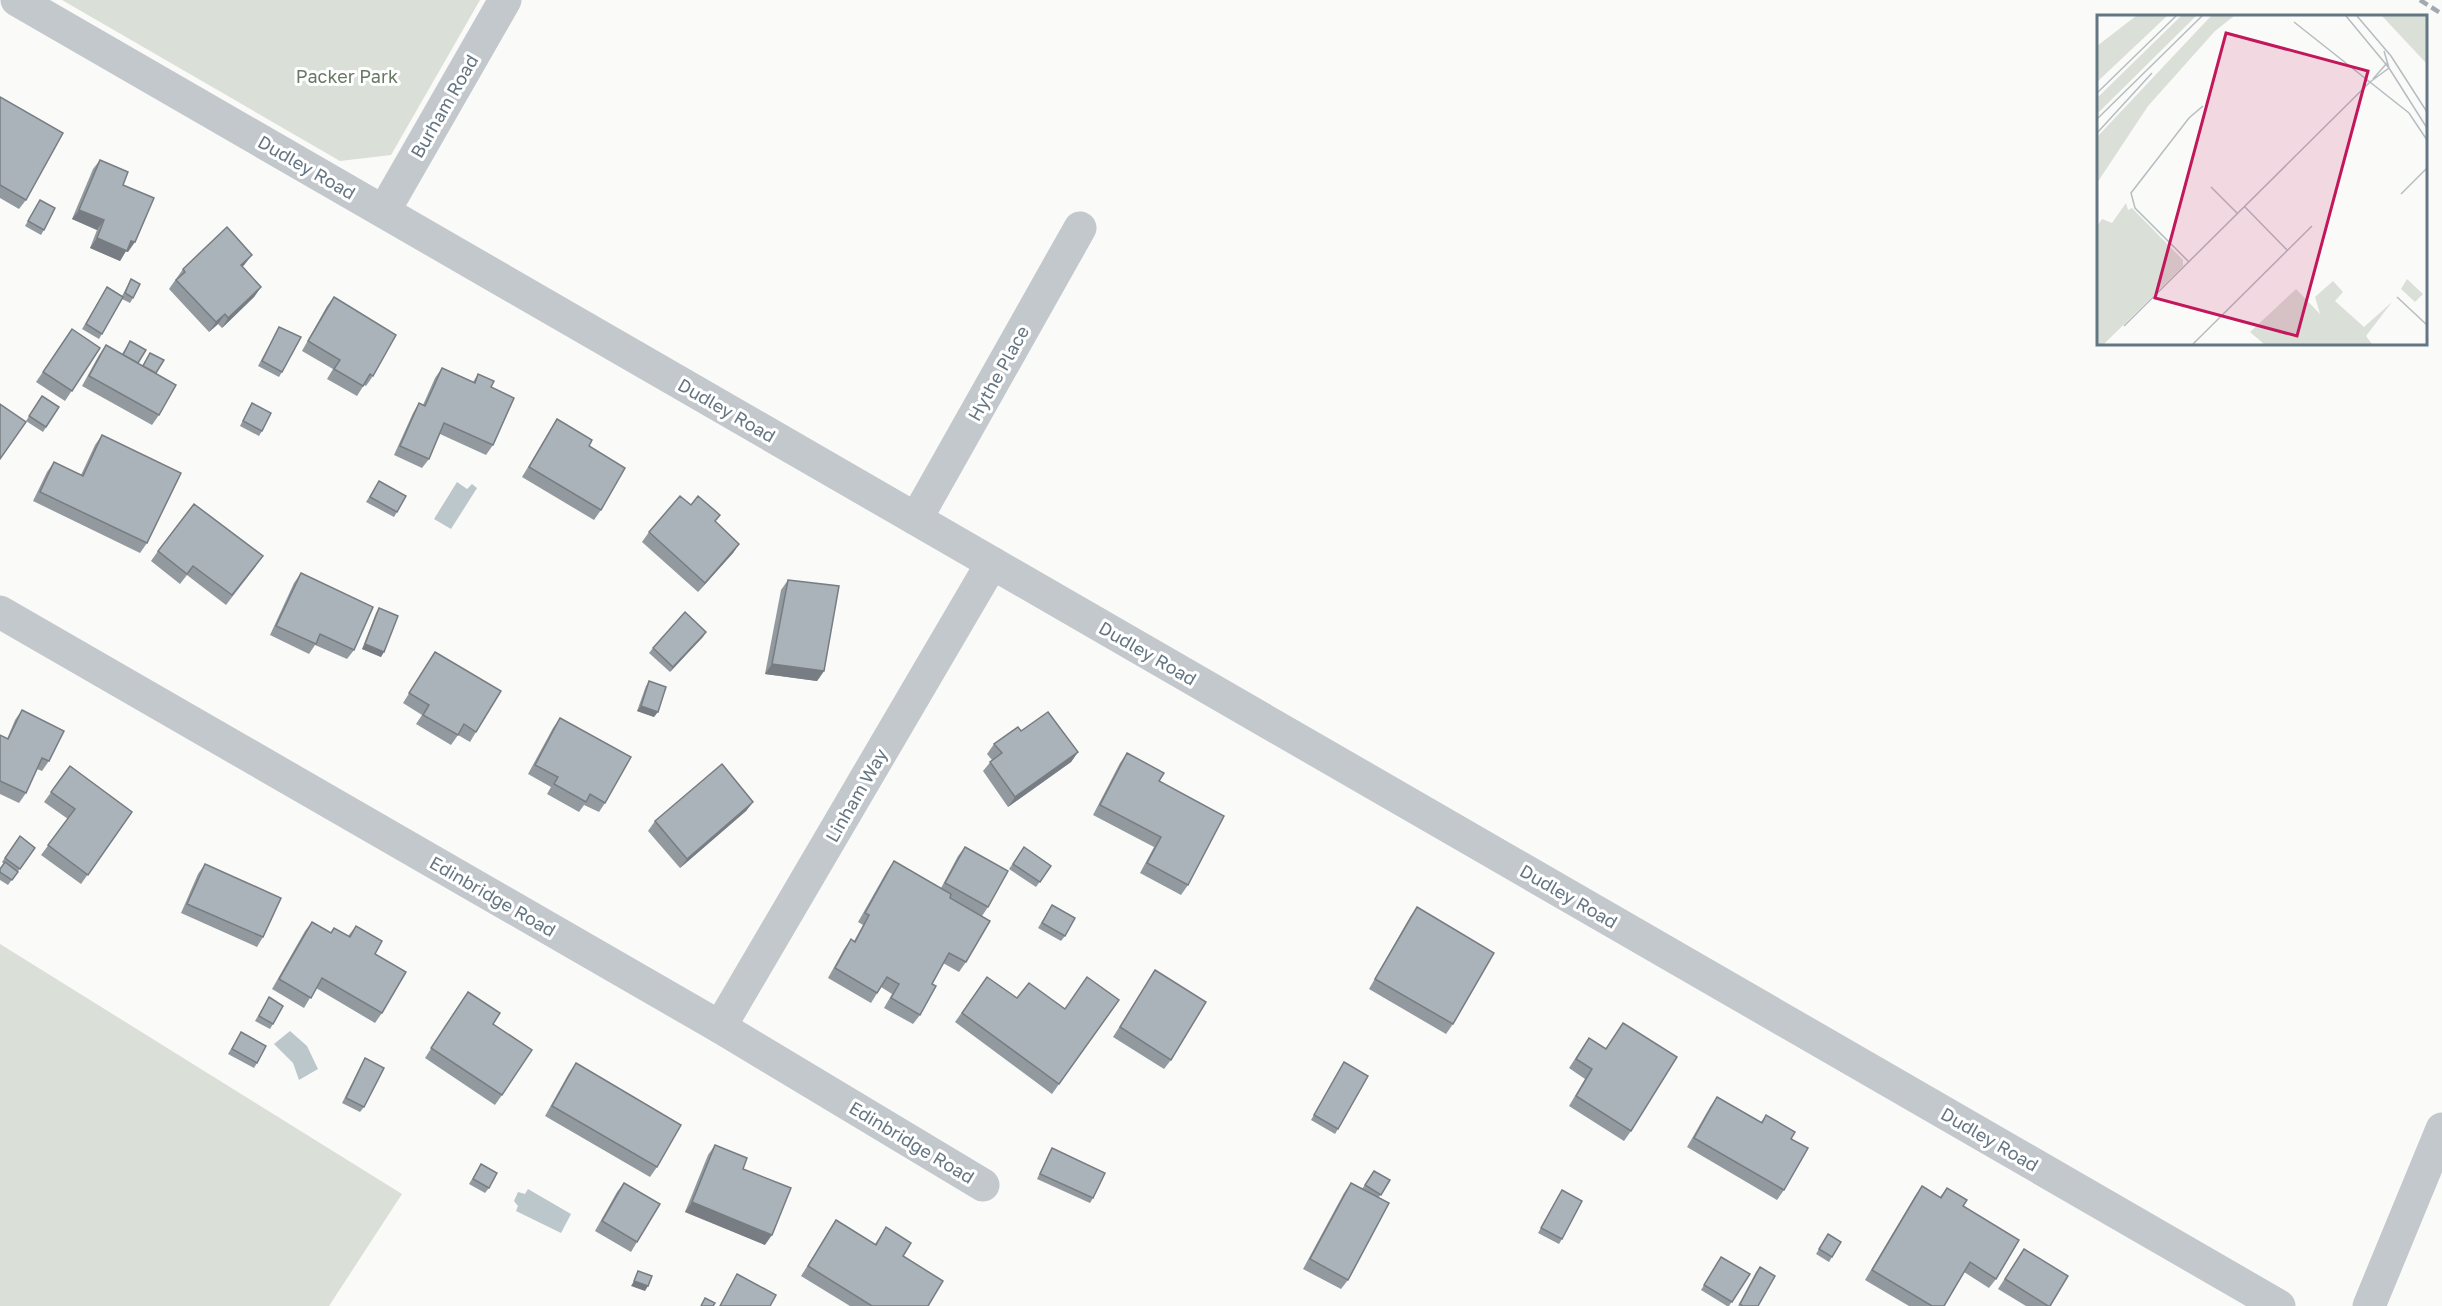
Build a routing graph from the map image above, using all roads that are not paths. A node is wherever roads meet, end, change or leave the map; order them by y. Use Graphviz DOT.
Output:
graph roads {
  1 [pos="17,0"];
  2 [pos="505,0"];
  3 [pos="384,211"];
  4 [pos="1080,228"];
  5 [pos="916,519"];
  6 [pos="992,563"];
  7 [pos="0,612"];
  8 [pos="720,1027"];
  9 [pos="2442,1129"];
  10 [pos="983,1185"];
  11 [pos="2279,1306"];
  12 [pos="2369,1306"];
  1 -- 3 [label="street, Dudley Road"];
  2 -- 3 [label="street, Burham Road"];
  3 -- 5 [label="street, Dudley Road"];
  4 -- 5 [label="street, Hythe Place"];
  5 -- 6 [label="street, Dudley Road"];
  6 -- 8 [label="street, Linham Way"];
  6 -- 11 [label="street, Dudley Road"];
  7 -- 8 [label="street, Edinbridge Road"];
  8 -- 10 [label="street, Edinbridge Road"];
  9 -- 12 [label="street"];
}
